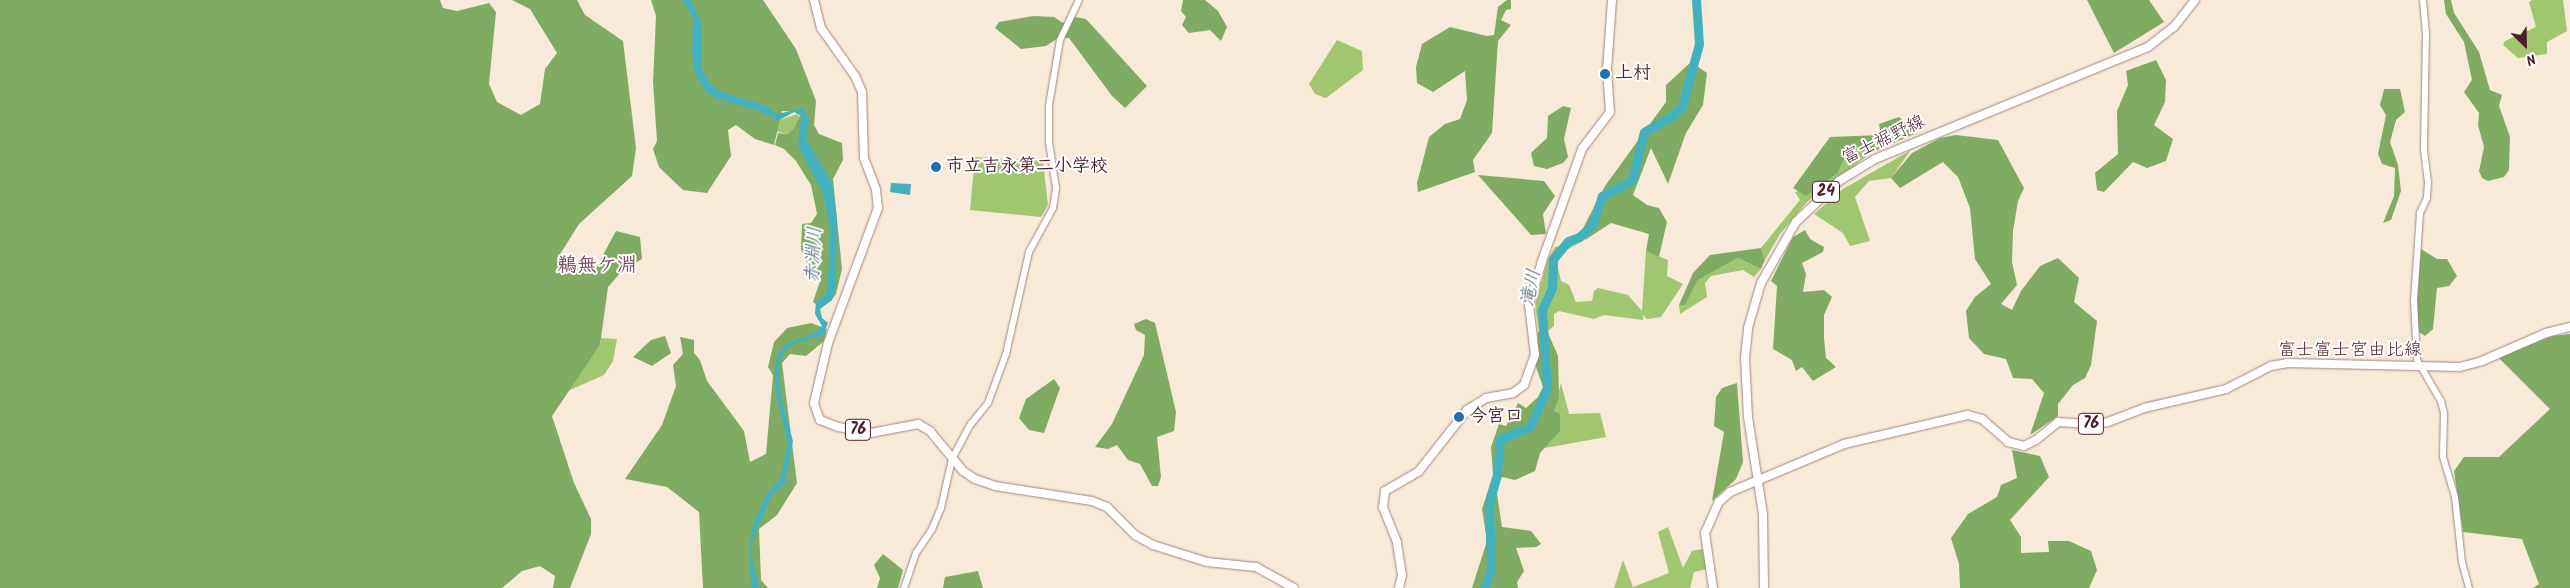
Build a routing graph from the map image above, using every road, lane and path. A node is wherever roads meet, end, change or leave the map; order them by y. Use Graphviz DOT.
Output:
graph roads {
  1 [pos="814,0"];
  2 [pos="1079,0"];
  3 [pos="1612,0"];
  4 [pos="2195,0"];
  5 [pos="2423,0"];
  6 [pos="2570,327"];
  7 [pos="2419,366"];
  8 [pos="952,459"];
  9 [pos="1757,481"];
  10 [pos="904,588"];
  11 [pos="1294,588"];
  12 [pos="1399,588"];
  13 [pos="1713,588"];
  14 [pos="1764,588"];
  15 [pos="2469,588"];
  1 -- 8 [label="main road, 76"];
  2 -- 8 [label="street"];
  3 -- 12 [label="main road"];
  4 -- 9 [label="main road, 富士裾野線 / 24"];
  5 -- 7 [label="street"];
  6 -- 7 [label="main road, 富士富士宮由比線 / 76"];
  7 -- 9 [label="main road, 富士富士宮由比線 / 76"];
  7 -- 15 [label="street"];
  8 -- 10 [label="street"];
  8 -- 11 [label="main road, 76"];
  9 -- 13 [label="main road, 富士富士宮由比線 / 76"];
  9 -- 14 [label="main road, 富士裾野線 / 24"];
}
